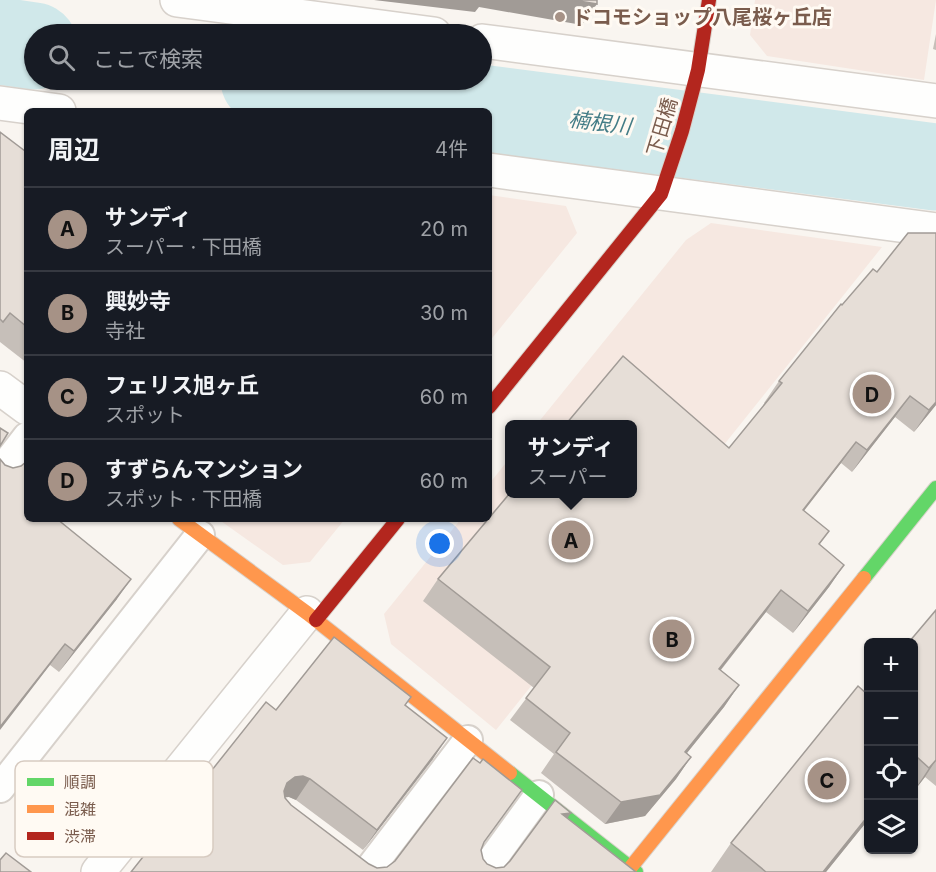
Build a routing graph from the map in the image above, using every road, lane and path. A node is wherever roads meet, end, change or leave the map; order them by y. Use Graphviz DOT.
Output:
graph roads {
  1 [pos="177,0"];
  2 [pos="709,0"];
  3 [pos="358,24"];
  4 [pos="492,42"];
  5 [pos="698,70"];
  6 [pos="936,101"];
  7 [pos="0,103"];
  8 [pos="37,108"];
  9 [pos="492,171"];
  10 [pos="661,194"];
  11 [pos="936,230"];
  12 [pos="0,388"];
  13 [pos="492,402"];
  14 [pos="24,406"];
  15 [pos="24,441"];
  16 [pos="0,472"];
  17 [pos="936,488"];
  18 [pos="395,522"];
  19 [pos="189,527"];
  20 [pos="311,616"];
  21 [pos="468,740"];
  22 [pos="20,761"];
  23 [pos="190,761"];
  24 [pos="15,767"];
  25 [pos="0,788"];
  26 [pos="539,795"];
  27 [pos="110,857"];
  28 [pos="359,868"];
  29 [pos="631,870"];
  30 [pos="98,872"];
  31 [pos="483,872"];
  1 -- 3 [label="street"];
  2 -- 5 [label="street, 下田橋"];
  4 -- 5 [label="street"];
  5 -- 6 [label="street"];
  5 -- 10 [label="street, 下田橋"];
  7 -- 8 [label="street"];
  9 -- 10 [label="street"];
  10 -- 11 [label="street"];
  10 -- 13 [label="street"];
  12 -- 14 [label="street"];
  15 -- 16 [label="lane"];
  17 -- 29 [label="street"];
  18 -- 20 [label="street"];
  19 -- 20 [label="street"];
  19 -- 22 [label="lane"];
  20 -- 21 [label="street"];
  20 -- 23 [label="street"];
  21 -- 26 [label="street"];
  21 -- 28 [label="lane"];
  24 -- 25 [label="lane"];
  26 -- 29 [label="street"];
  26 -- 31 [label="lane"];
  27 -- 30 [label="street"];
}
